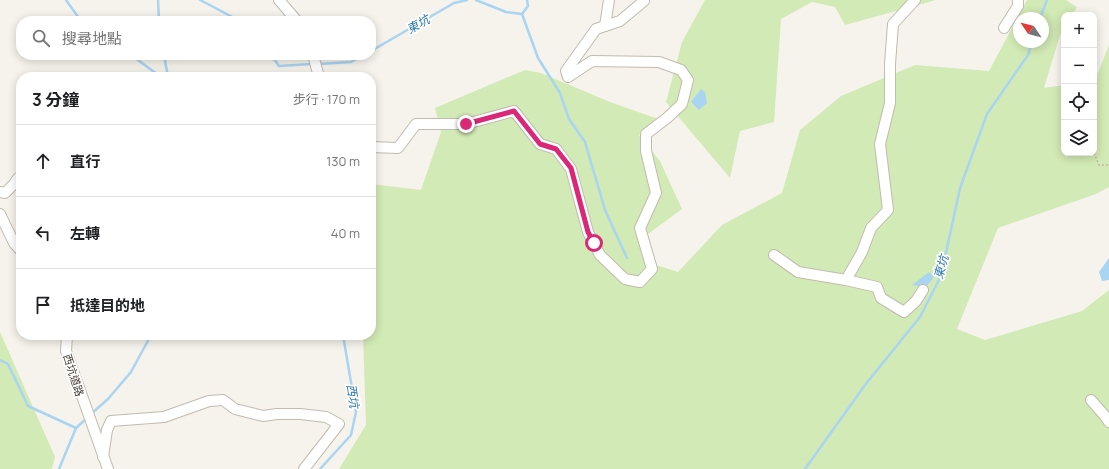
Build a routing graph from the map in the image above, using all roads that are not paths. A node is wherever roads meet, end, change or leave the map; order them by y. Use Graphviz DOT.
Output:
graph roads {
  1 [pos="279,0"];
  2 [pos="609,0"];
  3 [pos="915,0"];
  4 [pos="1018,0"];
  5 [pos="644,1"];
  6 [pos="293,16"];
  7 [pos="605,26"];
  8 [pos="1004,28"];
  9 [pos="314,60"];
  10 [pos="317,72"];
  11 [pos="376,148"];
  12 [pos="16,181"];
  13 [pos="0,192"];
  14 [pos="0,214"];
  15 [pos="16,246"];
  16 [pos="774,255"];
  17 [pos="846,280"];
  18 [pos="924,290"];
  19 [pos="67,340"];
  20 [pos="1091,400"];
  21 [pos="1109,422"];
  22 [pos="103,457"];
  23 [pos="108,469"];
  24 [pos="304,469"];
  1 -- 6 [label="street"];
  2 -- 7 [label="street"];
  3 -- 17 [label="street"];
  4 -- 8 [label="street"];
  5 -- 7 [label="street"];
  7 -- 11 [label="street"];
  9 -- 10 [label="street"];
  12 -- 13 [label="street"];
  14 -- 15 [label="street"];
  16 -- 17 [label="street"];
  17 -- 18 [label="street"];
  19 -- 22 [label="street, 西坑道路"];
  20 -- 21 [label="street"];
  22 -- 23 [label="street, 西坑道路"];
  22 -- 24 [label="street"];
}
